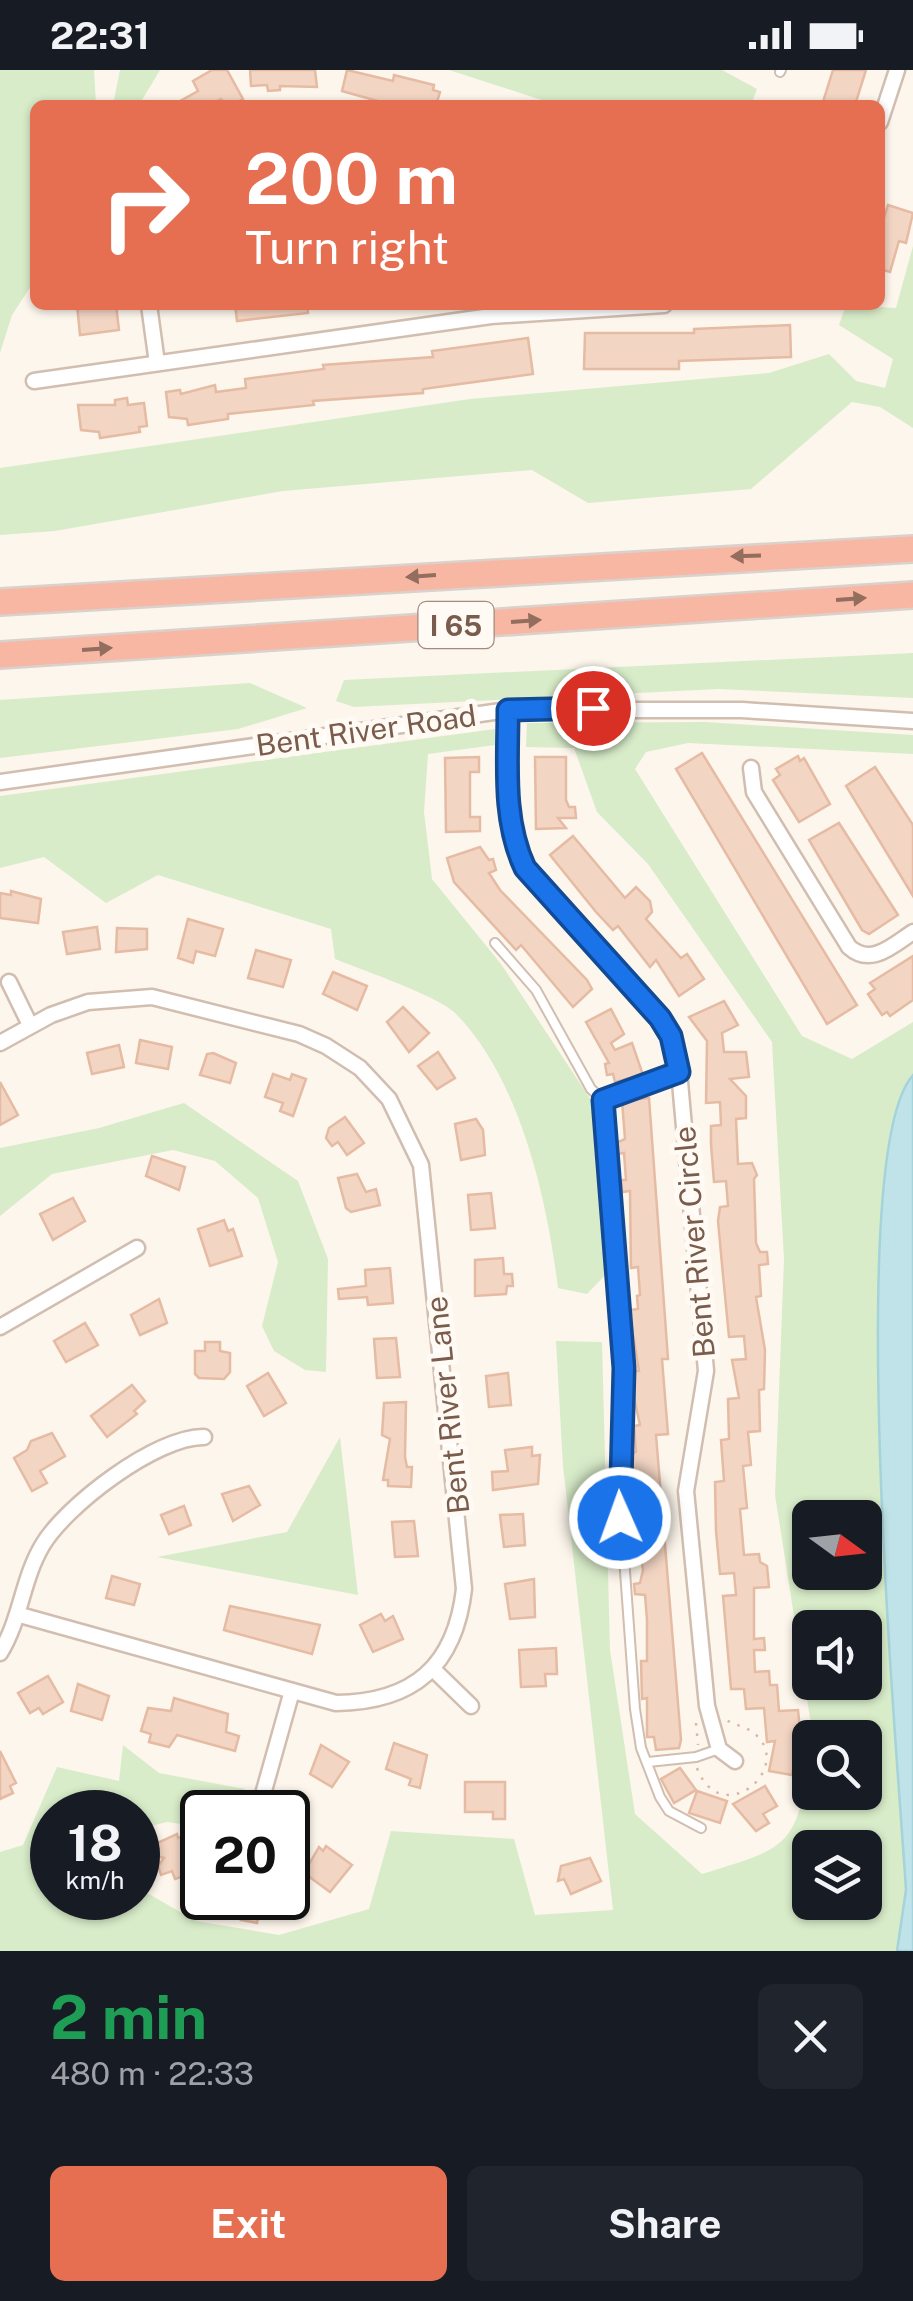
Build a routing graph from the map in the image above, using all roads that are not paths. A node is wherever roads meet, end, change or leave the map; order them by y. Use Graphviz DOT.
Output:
graph roads {
  1 [pos="897,70"];
  2 [pos="885,107"];
  3 [pos="151,310"];
  4 [pos="585,310"];
  5 [pos="157,363"];
  6 [pos="34,381"];
  7 [pos="913,549"];
  8 [pos="913,595"];
  9 [pos="0,602"];
  10 [pos="0,655"];
  11 [pos="508,710"];
  12 [pos="913,721"];
  13 [pos="750,768"];
  14 [pos="0,782"];
  15 [pos="913,932"];
  16 [pos="495,944"];
  17 [pos="9,982"];
  18 [pos="30,1025"];
  19 [pos="0,1043"];
  20 [pos="679,1072"];
  21 [pos="603,1100"];
  22 [pos="137,1248"];
  23 [pos="0,1327"];
  24 [pos="204,1437"];
  25 [pos="20,1615"];
  26 [pos="0,1653"];
  27 [pos="434,1670"];
  28 [pos="292,1691"];
  29 [pos="471,1706"];
  30 [pos="719,1748"];
  31 [pos="734,1761"];
  32 [pos="648,1762"];
  33 [pos="264,1790"];
  34 [pos="701,1828"];
  1 -- 2 [label="street"];
  3 -- 5 [label="street"];
  4 -- 5 [label="street"];
  5 -- 6 [label="street"];
  7 -- 9 [label="highway, I 65, one-way"];
  10 -- 8 [label="highway, I 65, one-way"];
  11 -- 12 [label="street, Bent River Road"];
  11 -- 14 [label="street, Bent River Road"];
  11 -- 20 [label="street, Bent River Circle"];
  13 -- 15 [label="street"];
  16 -- 21 [label="lane"];
  17 -- 18 [label="street"];
  18 -- 19 [label="street, Bent River Lane"];
  18 -- 27 [label="street, Bent River Lane"];
  20 -- 21 [label="lane"];
  20 -- 30 [label="street, Bent River Circle"];
  21 -- 32 [label="lane"];
  22 -- 23 [label="street"];
  24 -- 25 [label="street"];
  25 -- 26 [label="street"];
  25 -- 28 [label="street"];
  27 -- 28 [label="street"];
  27 -- 29 [label="street"];
  28 -- 33 [label="street"];
  30 -- 31 [label="street"];
  30 -- 32 [label="lane"];
  32 -- 34 [label="lane"];
}
